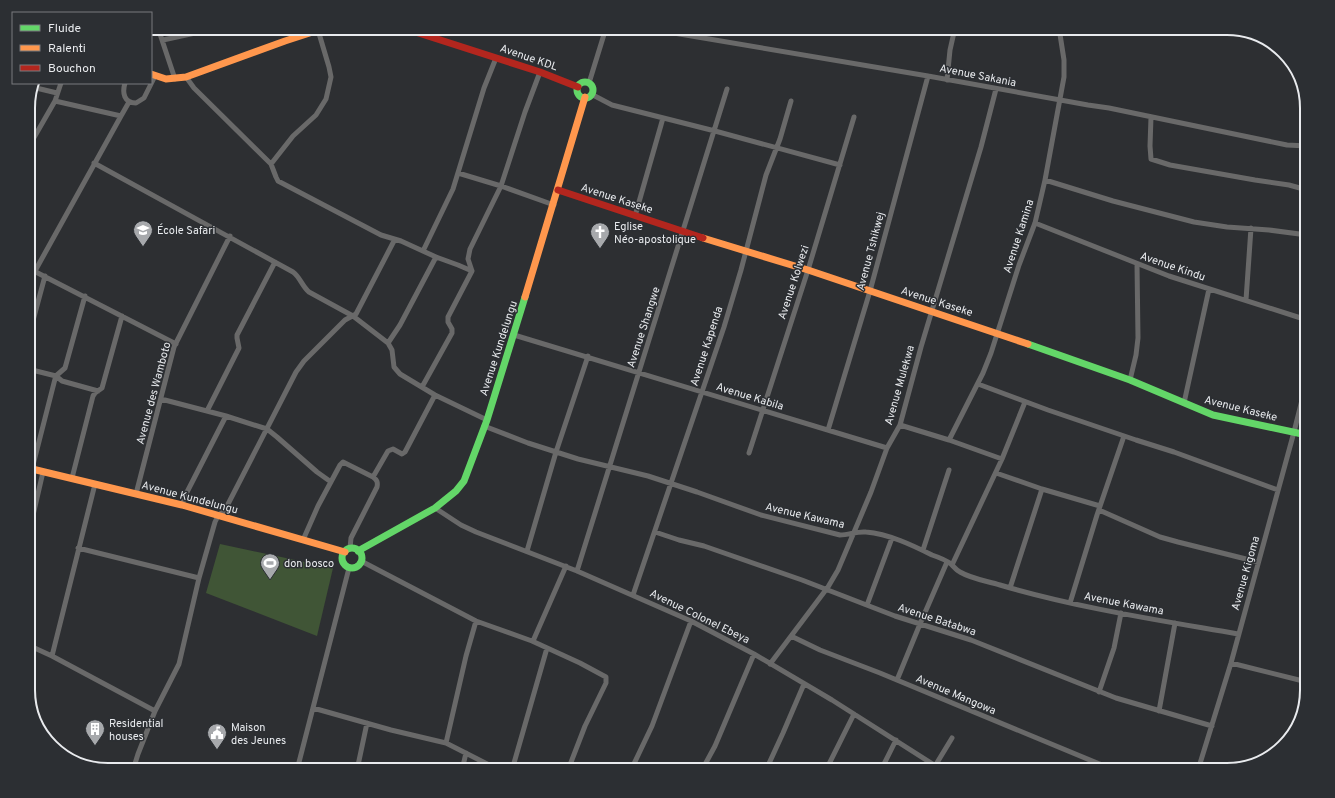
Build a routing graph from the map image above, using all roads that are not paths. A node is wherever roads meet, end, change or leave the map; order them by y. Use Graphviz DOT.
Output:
graph roads {
  1 [pos="161,35"];
  2 [pos="186,35"];
  3 [pos="304,35"];
  4 [pos="319,35"];
  5 [pos="425,35"];
  6 [pos="603,35"];
  7 [pos="685,35"];
  8 [pos="953,35"];
  9 [pos="1059,35"];
  10 [pos="163,40"];
  11 [pos="496,58"];
  12 [pos="540,72"];
  13 [pos="153,75"];
  14 [pos="928,76"];
  15 [pos="186,77"];
  16 [pos="175,79"];
  17 [pos="947,80"];
  18 [pos="589,83"];
  19 [pos="61,84"];
  20 [pos="125,84"];
  21 [pos="149,84"];
  22 [pos="578,86"];
  23 [pos="37,88"];
  24 [pos="727,89"];
  25 [pos="996,89"];
  26 [pos="57,93"];
  27 [pos="588,95"];
  28 [pos="1061,100"];
  29 [pos="55,101"];
  30 [pos="791,101"];
  31 [pos="129,102"];
  32 [pos="120,116"];
  33 [pos="854,117"];
  34 [pos="1151,117"];
  35 [pos="663,118"];
  36 [pos="715,131"];
  37 [pos="35,136"];
  38 [pos="1300,146"];
  39 [pos="777,148"];
  40 [pos="94,163"];
  41 [pos="271,164"];
  42 [pos="840,165"];
  43 [pos="458,173"];
  44 [pos="1045,180"];
  45 [pos="501,186"];
  46 [pos="1300,188"];
  47 [pos="558,190"];
  48 [pos="554,205"];
  49 [pos="635,216"];
  50 [pos="1035,223"];
  51 [pos="1250,228"];
  52 [pos="684,232"];
  53 [pos="1300,234"];
  54 [pos="230,236"];
  55 [pos="395,239"];
  56 [pos="423,251"];
  57 [pos="746,251"];
  58 [pos="436,257"];
  59 [pos="275,262"];
  60 [pos="1137,264"];
  61 [pos="808,270"];
  62 [pos="35,271"];
  63 [pos="472,271"];
  64 [pos="45,276"];
  65 [pos="1209,289"];
  66 [pos="870,291"];
  67 [pos="85,296"];
  68 [pos="1246,300"];
  69 [pos="932,311"];
  70 [pos="35,313"];
  71 [pos="122,316"];
  72 [pos="353,316"];
  73 [pos="1300,318"];
  74 [pos="997,333"];
  75 [pos="514,335"];
  76 [pos="388,343"];
  77 [pos="176,344"];
  78 [pos="588,356"];
  79 [pos="35,371"];
  80 [pos="639,372"];
  81 [pos="56,376"];
  82 [pos="1130,380"];
  83 [pos="978,384"];
  84 [pos="422,387"];
  85 [pos="98,391"];
  86 [pos="702,391"];
  87 [pos="435,395"];
  88 [pos="161,399"];
  89 [pos="1025,402"];
  90 [pos="1184,403"];
  91 [pos="1300,408"];
  92 [pos="763,410"];
  93 [pos="207,411"];
  94 [pos="226,416"];
  95 [pos="485,423"];
  96 [pos="900,425"];
  97 [pos="267,429"];
  98 [pos="828,430"];
  99 [pos="1294,432"];
  100 [pos="1300,433"];
  101 [pos="1124,436"];
  102 [pos="949,440"];
  103 [pos="887,448"];
  104 [pos="35,450"];
  105 [pos="556,452"];
  106 [pos="749,453"];
  107 [pos="1002,459"];
  108 [pos="609,466"];
  109 [pos="35,470"];
  110 [pos="949,470"];
  111 [pos="43,472"];
  112 [pos="996,473"];
  113 [pos="373,477"];
  114 [pos="72,478"];
  115 [pos="331,482"];
  116 [pos="671,483"];
  117 [pos="95,484"];
  118 [pos="1042,489"];
  119 [pos="1278,490"];
  120 [pos="136,494"];
  121 [pos="182,505"];
  122 [pos="35,508"];
  123 [pos="435,508"];
  124 [pos="1099,508"];
  125 [pos="218,516"];
  126 [pos="655,532"];
  127 [pos="852,534"];
  128 [pos="892,538"];
  129 [pos="302,540"];
  130 [pos="78,548"];
  131 [pos="347,550"];
  132 [pos="923,550"];
  133 [pos="358,551"];
  134 [pos="527,551"];
  135 [pos="361,561"];
  136 [pos="947,562"];
  137 [pos="1258,562"];
  138 [pos="952,565"];
  139 [pos="566,566"];
  140 [pos="349,568"];
  141 [pos="577,571"];
  142 [pos="199,578"];
  143 [pos="1010,588"];
  144 [pos="826,590"];
  145 [pos="633,595"];
  146 [pos="1070,603"];
  147 [pos="867,605"];
  148 [pos="1121,613"];
  149 [pos="476,621"];
  150 [pos="691,622"];
  151 [pos="1175,623"];
  152 [pos="920,624"];
  153 [pos="1238,634"];
  154 [pos="791,636"];
  155 [pos="534,641"];
  156 [pos="35,648"];
  157 [pos="547,648"];
  158 [pos="754,654"];
  159 [pos="52,656"];
  160 [pos="1231,663"];
  161 [pos="770,664"];
  162 [pos="898,680"];
  163 [pos="1300,680"];
  164 [pos="804,684"];
  165 [pos="1099,692"];
  166 [pos="313,708"];
  167 [pos="155,710"];
  168 [pos="1159,711"];
  169 [pos="854,714"];
  170 [pos="367,723"];
  171 [pos="1212,726"];
  172 [pos="952,738"];
  173 [pos="896,740"];
  174 [pos="446,743"];
  175 [pos="466,753"];
  176 [pos="135,763"];
  177 [pos="299,763"];
  178 [pos="358,763"];
  179 [pos="464,763"];
  180 [pos="485,763"];
  181 [pos="514,763"];
  182 [pos="570,763"];
  183 [pos="634,763"];
  184 [pos="706,763"];
  185 [pos="769,763"];
  186 [pos="830,763"];
  187 [pos="884,763"];
  188 [pos="930,763"];
  189 [pos="937,763"];
  190 [pos="1097,763"];
  191 [pos="1200,763"];
  1 -- 10 [label="street"];
  2 -- 10 [label="street"];
  3 -- 15 [label="street"];
  4 -- 41 [label="street"];
  5 -- 11 [label="street, Avenue KDL"];
  6 -- 18 [label="street"];
  7 -- 14 [label="street, Avenue Sakania"];
  8 -- 17 [label="street"];
  9 -- 28 [label="street, Avenue Kamina"];
  10 -- 16 [label="street"];
  11 -- 12 [label="street, Avenue KDL"];
  11 -- 43 [label="street"];
  12 -- 22 [label="street, Avenue KDL"];
  12 -- 45 [label="street"];
  13 -- 16 [label="street"];
  14 -- 17 [label="street, Avenue Sakania"];
  14 -- 66 [label="street, Avenue Tshikwej"];
  15 -- 16 [label="street"];
  15 -- 41 [label="street"];
  17 -- 25 [label="street, Avenue Sakania"];
  18 -- 22 [label="street"];
  18 -- 27 [label="street"];
  19 -- 26 [label="street"];
  20 -- 31 [label="street"];
  21 -- 31 [label="street"];
  22 -- 27 [label="street"];
  23 -- 26 [label="street"];
  24 -- 36 [label="street, Avenue Shangwe"];
  25 -- 28 [label="street, Avenue Sakania"];
  25 -- 69 [label="street, Avenue Mulekwa"];
  26 -- 29 [label="street"];
  27 -- 35 [label="street"];
  27 -- 47 [label="street, Avenue Kundelungu"];
  28 -- 34 [label="street, Avenue Sakania"];
  28 -- 44 [label="street, Avenue Kamina"];
  29 -- 32 [label="street"];
  29 -- 37 [label="street"];
  30 -- 39 [label="street, Avenue Kapenda"];
  31 -- 32 [label="street"];
  32 -- 40 [label="street"];
  33 -- 42 [label="street, Avenue Kolwezi"];
  34 -- 38 [label="street, Avenue Sakania"];
  34 -- 46 [label="street"];
  35 -- 36 [label="street"];
  35 -- 49 [label="street"];
  36 -- 39 [label="street"];
  36 -- 52 [label="street, Avenue Shangwe"];
  39 -- 42 [label="street"];
  39 -- 57 [label="street, Avenue Kapenda"];
  40 -- 54 [label="street"];
  40 -- 62 [label="street"];
  41 -- 55 [label="street"];
  42 -- 61 [label="street, Avenue Kolwezi"];
  43 -- 45 [label="street"];
  43 -- 56 [label="street"];
  44 -- 50 [label="street, Avenue Kamina"];
  44 -- 51 [label="street"];
  45 -- 48 [label="street"];
  45 -- 63 [label="street"];
  47 -- 48 [label="street, Avenue Kundelungu"];
  47 -- 49 [label="street, Avenue Kaseke"];
  48 -- 75 [label="street, Avenue Kundelungu"];
  49 -- 52 [label="street, Avenue Kaseke"];
  50 -- 60 [label="street, Avenue Kindu"];
  50 -- 74 [label="street, Avenue Kamina"];
  51 -- 53 [label="street"];
  51 -- 68 [label="street"];
  52 -- 57 [label="street, Avenue Kaseke"];
  52 -- 80 [label="street, Avenue Shangwe"];
  54 -- 59 [label="street"];
  54 -- 77 [label="street, Avenue des Wamboto"];
  55 -- 56 [label="street"];
  55 -- 72 [label="street"];
  56 -- 58 [label="street"];
  57 -- 61 [label="street, Avenue Kaseke"];
  57 -- 86 [label="street, Avenue Kapenda"];
  58 -- 63 [label="street"];
  58 -- 76 [label="street"];
  59 -- 72 [label="street"];
  59 -- 93 [label="street"];
  60 -- 65 [label="street, Avenue Kindu"];
  60 -- 82 [label="street"];
  61 -- 66 [label="street, Avenue Kaseke"];
  61 -- 92 [label="street, Avenue Kolwezi"];
  62 -- 64 [label="street"];
  63 -- 84 [label="street"];
  64 -- 67 [label="street"];
  64 -- 70 [label="street"];
  65 -- 68 [label="street, Avenue Kindu"];
  65 -- 90 [label="street"];
  66 -- 69 [label="street, Avenue Kaseke"];
  66 -- 98 [label="street, Avenue Tshikwej"];
  67 -- 71 [label="street"];
  67 -- 81 [label="street"];
  68 -- 73 [label="street, Avenue Kindu"];
  69 -- 74 [label="street, Avenue Kaseke"];
  69 -- 96 [label="street, Avenue Mulekwa"];
  71 -- 77 [label="street"];
  71 -- 85 [label="street"];
  72 -- 76 [label="street"];
  72 -- 97 [label="street"];
  74 -- 82 [label="street, Avenue Kaseke"];
  74 -- 83 [label="street, Avenue Kamina"];
  75 -- 78 [label="street, Avenue Kabila"];
  75 -- 95 [label="street, Avenue Kundelungu"];
  76 -- 84 [label="street, Avenue Kawama"];
  77 -- 88 [label="street, Avenue des Wamboto"];
  78 -- 80 [label="street, Avenue Kabila"];
  78 -- 105 [label="street"];
  79 -- 81 [label="street"];
  80 -- 86 [label="street, Avenue Kabila"];
  80 -- 108 [label="street, Avenue Shangwe"];
  81 -- 85 [label="street"];
  81 -- 104 [label="street"];
  82 -- 90 [label="street, Avenue Kaseke"];
  83 -- 89 [label="street"];
  83 -- 102 [label="street, Avenue Kamina"];
  84 -- 87 [label="street, Avenue Kawama"];
  85 -- 114 [label="street"];
  86 -- 92 [label="street, Avenue Kabila"];
  86 -- 116 [label="street, Avenue Kapenda"];
  87 -- 95 [label="street, Avenue Kawama"];
  87 -- 113 [label="street"];
  88 -- 93 [label="street"];
  88 -- 120 [label="street, Avenue des Wamboto"];
  89 -- 101 [label="street"];
  89 -- 107 [label="street"];
  90 -- 99 [label="street, Avenue Kaseke"];
  91 -- 99 [label="street, Avenue Kigoma"];
  92 -- 98 [label="street, Avenue Kabila"];
  92 -- 106 [label="street, Avenue Kolwezi"];
  93 -- 94 [label="street"];
  94 -- 97 [label="street"];
  94 -- 121 [label="street"];
  95 -- 105 [label="street, Avenue Kawama"];
  95 -- 123 [label="street, Avenue Kundelungu"];
  96 -- 102 [label="street"];
  96 -- 103 [label="street, Avenue Mulekwa"];
  97 -- 115 [label="street"];
  97 -- 125 [label="street"];
  98 -- 103 [label="street, Avenue Kabila"];
  99 -- 100 [label="street, Avenue Kaseke"];
  99 -- 119 [label="street, Avenue Kigoma"];
  101 -- 119 [label="street"];
  101 -- 124 [label="street"];
  102 -- 107 [label="street"];
  103 -- 127 [label="street, Avenue Mulekwa"];
  105 -- 108 [label="street, Avenue Kawama"];
  105 -- 134 [label="street"];
  107 -- 112 [label="street"];
  108 -- 116 [label="street, Avenue Kawama"];
  108 -- 141 [label="street, Avenue Shangwe"];
  109 -- 111 [label="street, Avenue Kundelungu"];
  110 -- 132 [label="street"];
  111 -- 114 [label="street, Avenue Kundelungu"];
  111 -- 122 [label="street"];
  112 -- 118 [label="street"];
  112 -- 138 [label="street"];
  113 -- 115 [label="street"];
  113 -- 131 [label="street"];
  114 -- 117 [label="street, Avenue Kundelungu"];
  115 -- 129 [label="street"];
  116 -- 126 [label="street, Avenue Kapenda"];
  116 -- 127 [label="street, Avenue Kawama"];
  117 -- 120 [label="street, Avenue Kundelungu"];
  117 -- 130 [label="street"];
  118 -- 124 [label="street"];
  118 -- 143 [label="street"];
  119 -- 137 [label="street, Avenue Kigoma"];
  120 -- 121 [label="street, Avenue Kundelungu"];
  121 -- 125 [label="street, Avenue Kundelungu"];
  123 -- 133 [label="street, Avenue Kundelungu"];
  123 -- 134 [label="street, Avenue Colonel Ebeya"];
  124 -- 137 [label="street"];
  124 -- 146 [label="street"];
  125 -- 129 [label="street, Avenue Kundelungu"];
  125 -- 142 [label="street"];
  126 -- 144 [label="street, Avenue Batabwa"];
  126 -- 145 [label="street, Avenue Kapenda"];
  127 -- 128 [label="street, Avenue Kawama"];
  127 -- 144 [label="street, Avenue Mulekwa"];
  128 -- 132 [label="street, Avenue Kawama"];
  128 -- 147 [label="street"];
  129 -- 131 [label="street, Avenue Kundelungu"];
  130 -- 142 [label="street"];
  130 -- 159 [label="street"];
  131 -- 133 [label="street"];
  131 -- 140 [label="street"];
  132 -- 136 [label="street, Avenue Kawama"];
  133 -- 135 [label="street"];
  134 -- 139 [label="street, Avenue Colonel Ebeya"];
  135 -- 140 [label="street"];
  135 -- 149 [label="street"];
  136 -- 138 [label="street, Avenue Kawama"];
  136 -- 152 [label="street"];
  137 -- 153 [label="street, Avenue Kigoma"];
  138 -- 143 [label="street, Avenue Kawama"];
  139 -- 141 [label="street, Avenue Colonel Ebeya"];
  139 -- 155 [label="street"];
  140 -- 166 [label="street"];
  141 -- 145 [label="street, Avenue Colonel Ebeya"];
  142 -- 167 [label="street"];
  143 -- 146 [label="street, Avenue Kawama"];
  144 -- 147 [label="street, Avenue Batabwa"];
  144 -- 154 [label="street, Avenue Mulekwa"];
  145 -- 150 [label="street, Avenue Colonel Ebeya"];
  146 -- 148 [label="street, Avenue Kawama"];
  147 -- 152 [label="street, Avenue Batabwa"];
  148 -- 151 [label="street, Avenue Kawama"];
  148 -- 165 [label="street"];
  149 -- 155 [label="street"];
  149 -- 174 [label="street"];
  150 -- 158 [label="street, Avenue Colonel Ebeya"];
  150 -- 183 [label="street"];
  151 -- 153 [label="street, Avenue Kawama"];
  151 -- 168 [label="street"];
  152 -- 162 [label="street"];
  152 -- 165 [label="street, Avenue Batabwa"];
  153 -- 160 [label="street, Avenue Kigoma"];
  154 -- 161 [label="street, Avenue Mulekwa"];
  154 -- 162 [label="street, Avenue Mangowa"];
  155 -- 157 [label="street"];
  156 -- 159 [label="street"];
  157 -- 181 [label="street"];
  157 -- 182 [label="street"];
  158 -- 161 [label="street, Avenue Colonel Ebeya"];
  158 -- 184 [label="street"];
  159 -- 167 [label="street"];
  160 -- 163 [label="street"];
  160 -- 171 [label="street, Avenue Kigoma"];
  161 -- 164 [label="street, Avenue Colonel Ebeya"];
  162 -- 190 [label="street, Avenue Mangowa"];
  164 -- 169 [label="street, Avenue Colonel Ebeya"];
  164 -- 185 [label="street"];
  165 -- 168 [label="street, Avenue Batabwa"];
  166 -- 170 [label="street"];
  166 -- 177 [label="street"];
  167 -- 176 [label="street"];
  168 -- 171 [label="street, Avenue Batabwa"];
  169 -- 173 [label="street, Avenue Colonel Ebeya"];
  169 -- 186 [label="street"];
  170 -- 174 [label="street"];
  170 -- 178 [label="street"];
  171 -- 191 [label="street, Avenue Kigoma"];
  172 -- 189 [label="street"];
  173 -- 187 [label="street"];
  173 -- 188 [label="street, Avenue Colonel Ebeya"];
  174 -- 175 [label="street"];
  175 -- 179 [label="street"];
  175 -- 180 [label="street"];
}
